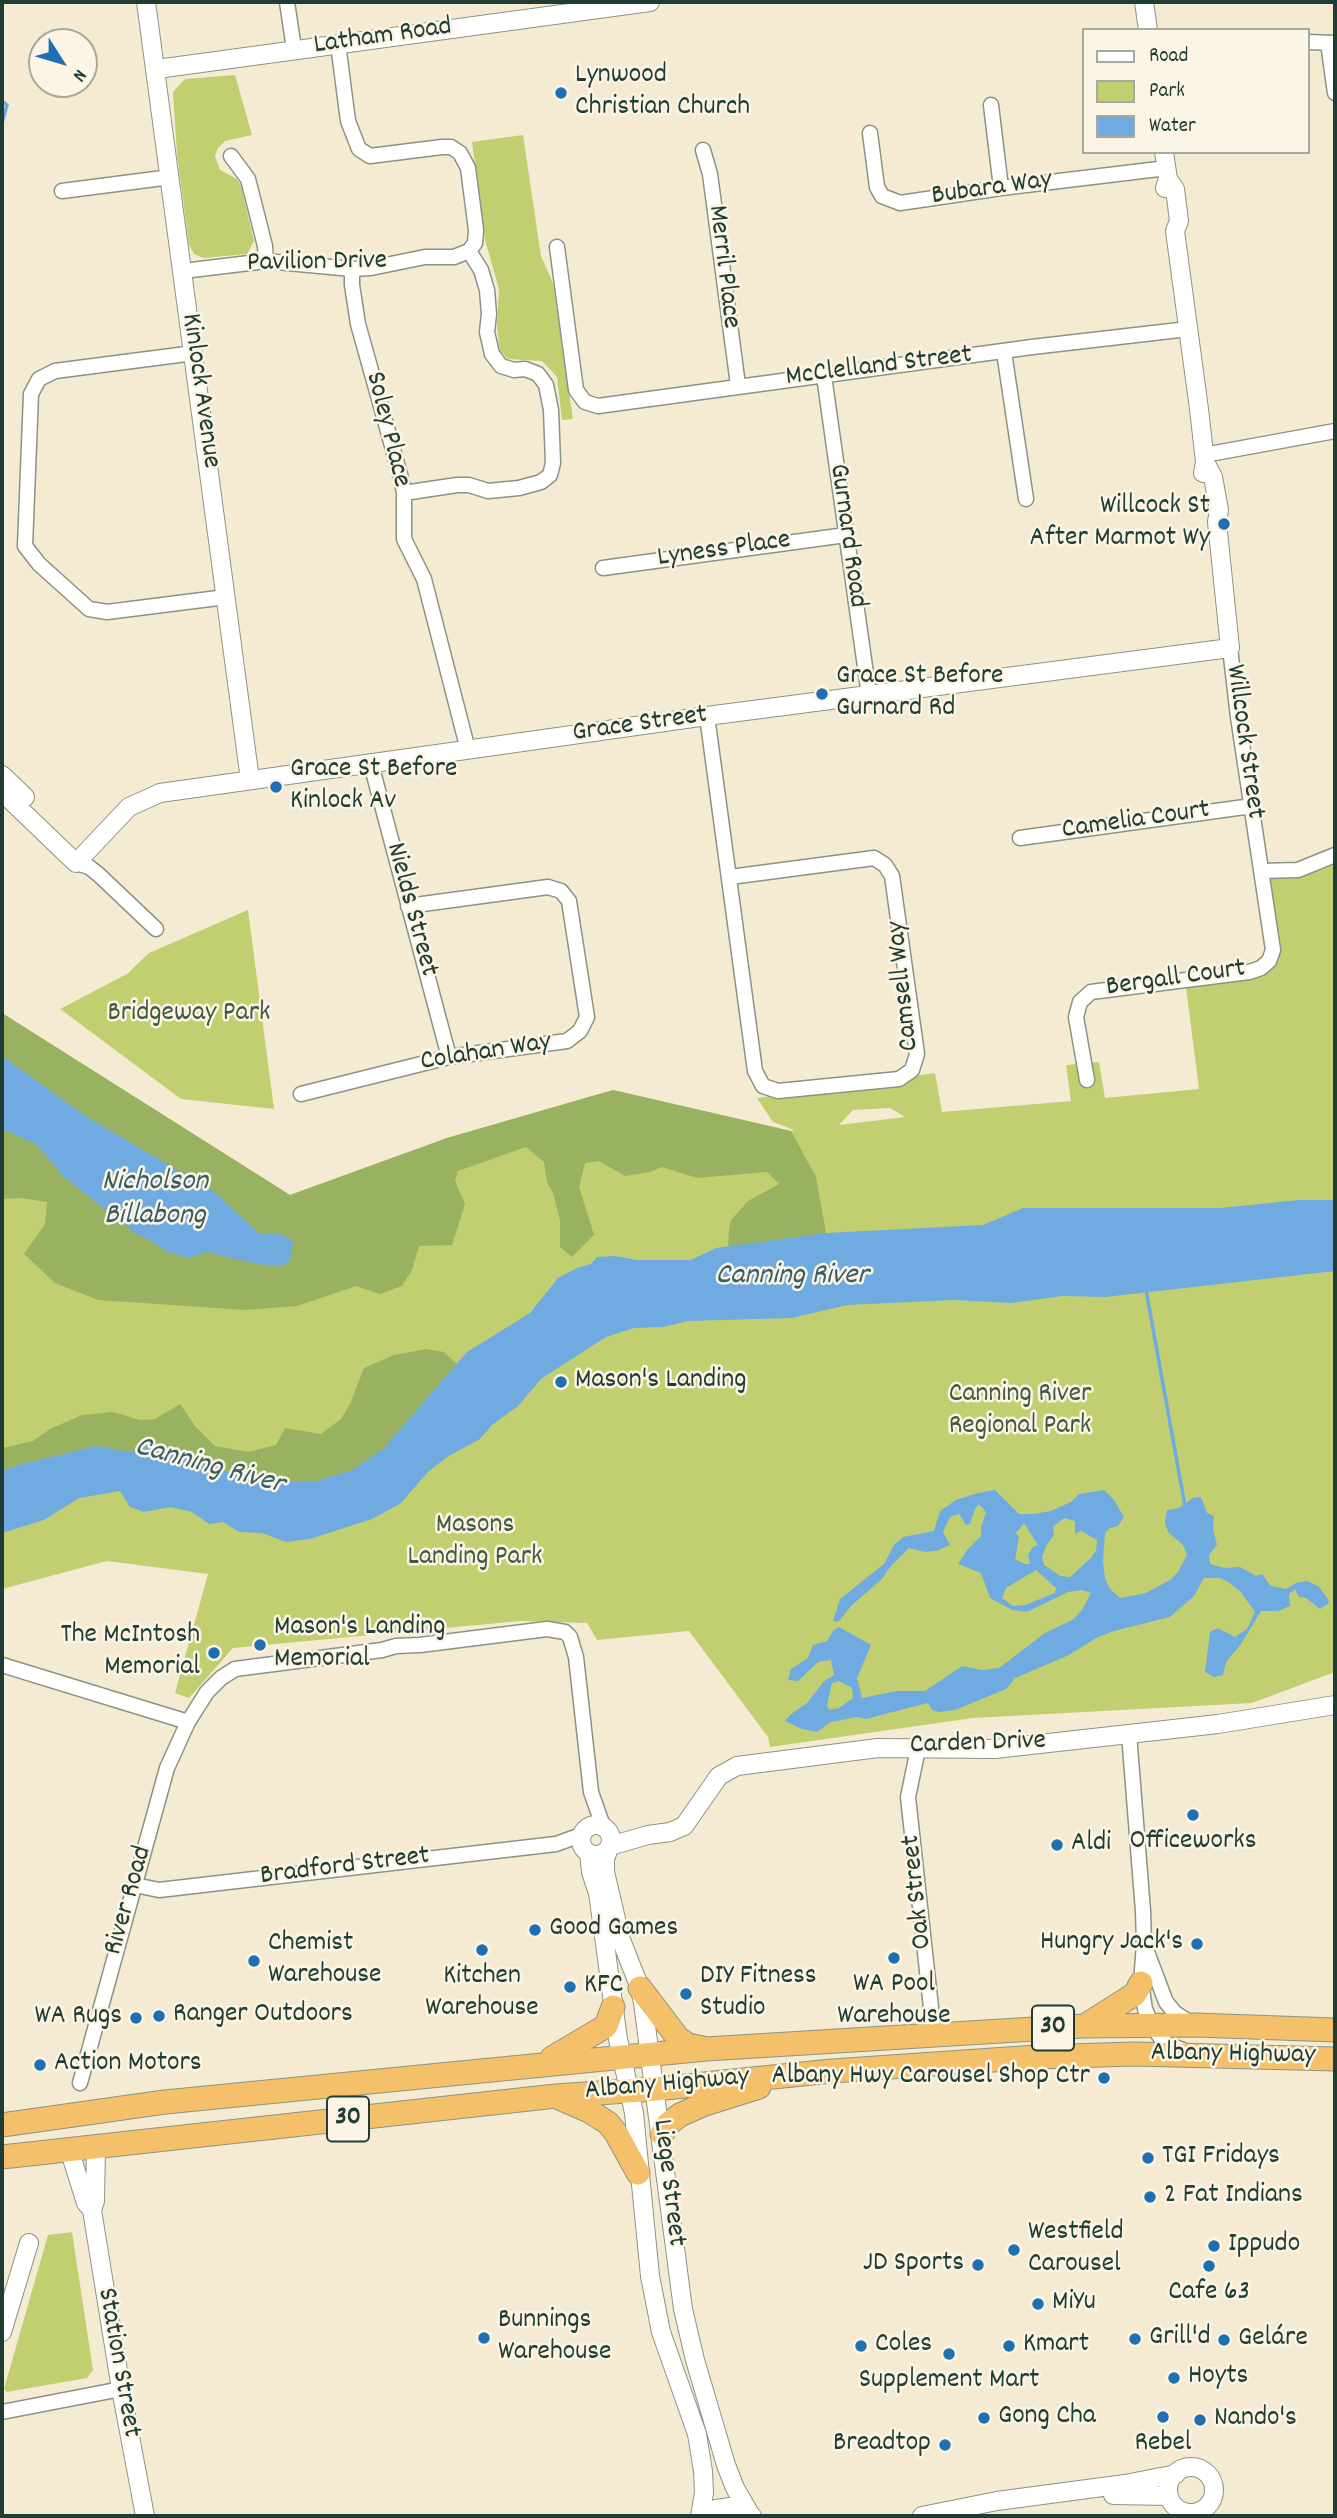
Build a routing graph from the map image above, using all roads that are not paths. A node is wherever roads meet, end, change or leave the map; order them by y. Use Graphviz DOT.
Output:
graph roads {
  1 [pos="146,2"];
  2 [pos="287,2"];
  3 [pos="650,2"];
  4 [pos="1144,2"];
  5 [pos="590,6"];
  6 [pos="1148,28"];
  7 [pos="1309,42"];
  8 [pos="1332,43"];
  9 [pos="338,44"];
  10 [pos="294,50"];
  11 [pos="157,69"];
  12 [pos="1335,93"];
  13 [pos="991,105"];
  14 [pos="870,133"];
  15 [pos="703,150"];
  16 [pos="231,156"];
  17 [pos="1166,166"];
  18 [pos="171,177"];
  19 [pos="1001,188"];
  20 [pos="62,191"];
  21 [pos="557,247"];
  22 [pos="468,251"];
  23 [pos="266,261"];
  24 [pos="352,269"];
  25 [pos="183,271"];
  26 [pos="1188,329"];
  27 [pos="1004,352"];
  28 [pos="194,353"];
  29 [pos="824,376"];
  30 [pos="738,385"];
  31 [pos="1335,431"];
  32 [pos="1205,459"];
  33 [pos="404,493"];
  34 [pos="1026,499"];
  35 [pos="846,535"];
  36 [pos="603,568"];
  37 [pos="226,597"];
  38 [pos="1230,648"];
  39 [pos="869,695"];
  40 [pos="707,716"];
  41 [pos="468,750"];
  42 [pos="370,764"];
  43 [pos="2,775"];
  44 [pos="250,780"];
  45 [pos="2,792"];
  46 [pos="1252,806"];
  47 [pos="1020,838"];
  48 [pos="1335,855"];
  49 [pos="83,861"];
  50 [pos="1261,871"];
  51 [pos="730,877"];
  52 [pos="408,906"];
  53 [pos="156,929"];
  54 [pos="1269,961"];
  55 [pos="449,1057"];
  56 [pos="1087,1080"];
  57 [pos="301,1094"];
  58 [pos="570,1637"];
  59 [pos="2,1665"];
  60 [pos="1335,1705"];
  61 [pos="188,1722"];
  62 [pos="1129,1734"];
  63 [pos="918,1749"];
  64 [pos="597,1840"];
  65 [pos="135,1885"];
  66 [pos="1144,1944"];
  67 [pos="1141,1983"];
  68 [pos="640,1988"];
  69 [pos="613,2007"];
  70 [pos="1196,2025"];
  71 [pos="1083,2026"];
  72 [pos="1335,2031"];
  73 [pos="1156,2032"];
  74 [pos="934,2035"];
  75 [pos="706,2049"];
  76 [pos="650,2054"];
  77 [pos="1192,2054"];
  78 [pos="621,2057"];
  79 [pos="1335,2059"];
  80 [pos="543,2064"];
  81 [pos="791,2075"];
  82 [pos="80,2082"];
  83 [pos="654,2089"];
  84 [pos="629,2091"];
  85 [pos="556,2096"];
  86 [pos="2,2125"];
  87 [pos="662,2134"];
  88 [pos="96,2146"];
  89 [pos="69,2149"];
  90 [pos="2,2157"];
  91 [pos="638,2173"];
  92 [pos="92,2210"];
  93 [pos="29,2243"];
  94 [pos="2,2332"];
  95 [pos="121,2389"];
  96 [pos="2,2412"];
  97 [pos="1175,2474"];
  98 [pos="1169,2496"];
  99 [pos="1210,2509"];
  100 [pos="1182,2514"];
  101 [pos="751,2515"];
  102 [pos="145,2516"];
  103 [pos="703,2516"];
  104 [pos="922,2516"];
  105 [pos="969,2516"];
  1 -- 11 [label="street, Kinlock Avenue"];
  2 -- 10 [label="street"];
  3 -- 5 [label="street, Latham Road"];
  4 -- 6 [label="street"];
  5 -- 9 [label="street, Latham Road"];
  7 -- 8 [label="street"];
  8 -- 12 [label="street"];
  9 -- 10 [label="street, Latham Road"];
  9 -- 22 [label="street"];
  10 -- 11 [label="street, Latham Road"];
  11 -- 18 [label="street, Kinlock Avenue"];
  13 -- 19 [label="street"];
  14 -- 19 [label="street, Bubara Way"];
  15 -- 30 [label="street, Merril Place"];
  16 -- 23 [label="street"];
  17 -- 19 [label="street, Bubara Way"];
  17 -- 26 [label="street, Willcock Street"];
  18 -- 20 [label="street"];
  18 -- 25 [label="street, Kinlock Avenue"];
  21 -- 30 [label="street, McClelland Street"];
  22 -- 24 [label="street, Pavilion Drive"];
  22 -- 33 [label="street"];
  23 -- 24 [label="street, Pavilion Drive"];
  23 -- 25 [label="street, Pavilion Drive"];
  24 -- 33 [label="street, Soley Place"];
  25 -- 28 [label="street, Kinlock Avenue"];
  26 -- 27 [label="street, McClelland Street"];
  26 -- 32 [label="street, Willcock Street"];
  27 -- 29 [label="street, McClelland Street"];
  27 -- 34 [label="street"];
  28 -- 37 [label="street, Kinlock Avenue"];
  28 -- 37 [label="street"];
  29 -- 30 [label="street, McClelland Street"];
  29 -- 35 [label="street, Gurnard Road"];
  31 -- 32 [label="street"];
  32 -- 38 [label="street, Willcock Street"];
  33 -- 41 [label="street, Soley Place"];
  35 -- 36 [label="street, Lyness Place"];
  35 -- 39 [label="street, Gurnard Road"];
  37 -- 44 [label="street, Kinlock Avenue"];
  38 -- 39 [label="street, Grace Street"];
  38 -- 46 [label="street, Willcock Street"];
  39 -- 40 [label="street, Grace Street"];
  40 -- 41 [label="street, Grace Street"];
  40 -- 51 [label="street, Camsell Way"];
  41 -- 42 [label="street, Grace Street"];
  42 -- 44 [label="street, Grace Street"];
  42 -- 52 [label="street, Nields Street"];
  43 -- 49 [label="street"];
  44 -- 49 [label="street, Grace Street"];
  45 -- 49 [label="street"];
  46 -- 47 [label="street, Camelia Court"];
  46 -- 50 [label="street, Willcock Street"];
  48 -- 50 [label="street"];
  49 -- 53 [label="street"];
  50 -- 54 [label="street, Willcock Street"];
  51 -- 51 [label="street, Camsell Way"];
  52 -- 55 [label="street, Nields Street"];
  52 -- 55 [label="street, Colahan Way"];
  54 -- 56 [label="street, Bergall Court"];
  55 -- 57 [label="street, Colahan Way"];
  58 -- 61 [label="street, River Road"];
  58 -- 64 [label="street, Liege Street"];
  59 -- 61 [label="street"];
  60 -- 62 [label="street, Carden Drive"];
  61 -- 65 [label="street, River Road"];
  62 -- 63 [label="street, Carden Drive"];
  62 -- 66 [label="street"];
  63 -- 64 [label="street, Carden Drive"];
  63 -- 74 [label="street, Oak Street"];
  64 -- 65 [label="street, Bradford Street"];
  64 -- 68 [label="street, Liege Street"];
  64 -- 69 [label="street, Liege Street"];
  65 -- 82 [label="street, River Road"];
  66 -- 67 [label="street"];
  66 -- 70 [label="street"];
  67 -- 71 [label="highway"];
  67 -- 73 [label="street"];
  68 -- 75 [label="highway"];
  68 -- 76 [label="street, Liege Street"];
  69 -- 78 [label="street, Liege Street"];
  69 -- 80 [label="highway"];
  70 -- 72 [label="highway, Albany Highway / 30"];
  70 -- 73 [label="highway, Albany Highway / 30"];
  71 -- 73 [label="highway, Albany Highway / 30"];
  71 -- 74 [label="highway, Albany Highway / 30"];
  73 -- 77 [label="street"];
  74 -- 75 [label="highway, Albany Highway / 30"];
  75 -- 76 [label="highway, Albany Highway / 30"];
  76 -- 78 [label="highway, Albany Highway / 30"];
  76 -- 83 [label="street, Liege Street"];
  77 -- 79 [label="highway, Albany Highway / 30"];
  77 -- 81 [label="highway, Albany Highway / 30"];
  78 -- 80 [label="highway, Albany Highway / 30"];
  78 -- 84 [label="street, Liege Street"];
  80 -- 86 [label="highway, Albany Highway / 30"];
  81 -- 83 [label="highway, Albany Highway / 30"];
  81 -- 87 [label="highway"];
  83 -- 84 [label="highway, Albany Highway / 30"];
  83 -- 87 [label="street, Liege Street"];
  84 -- 85 [label="highway, Albany Highway / 30"];
  84 -- 91 [label="street, Liege Street"];
  85 -- 88 [label="highway, Albany Highway / 30"];
  85 -- 91 [label="highway"];
  87 -- 101 [label="street, Liege Street"];
  88 -- 89 [label="highway, Albany Highway / 30"];
  88 -- 92 [label="street, Station Street"];
  89 -- 90 [label="highway, Albany Highway / 30"];
  89 -- 92 [label="street, Station Street"];
  91 -- 103 [label="street, Liege Street"];
  92 -- 95 [label="street, Station Street"];
  93 -- 94 [label="street"];
  95 -- 96 [label="street"];
  95 -- 102 [label="street, Station Street"];
  97 -- 98 [label="street"];
  97 -- 99 [label="street"];
  97 -- 104 [label="street"];
  98 -- 100 [label="street"];
  98 -- 105 [label="street"];
  99 -- 100 [label="street"];
  101 -- 103 [label="street"];
}
